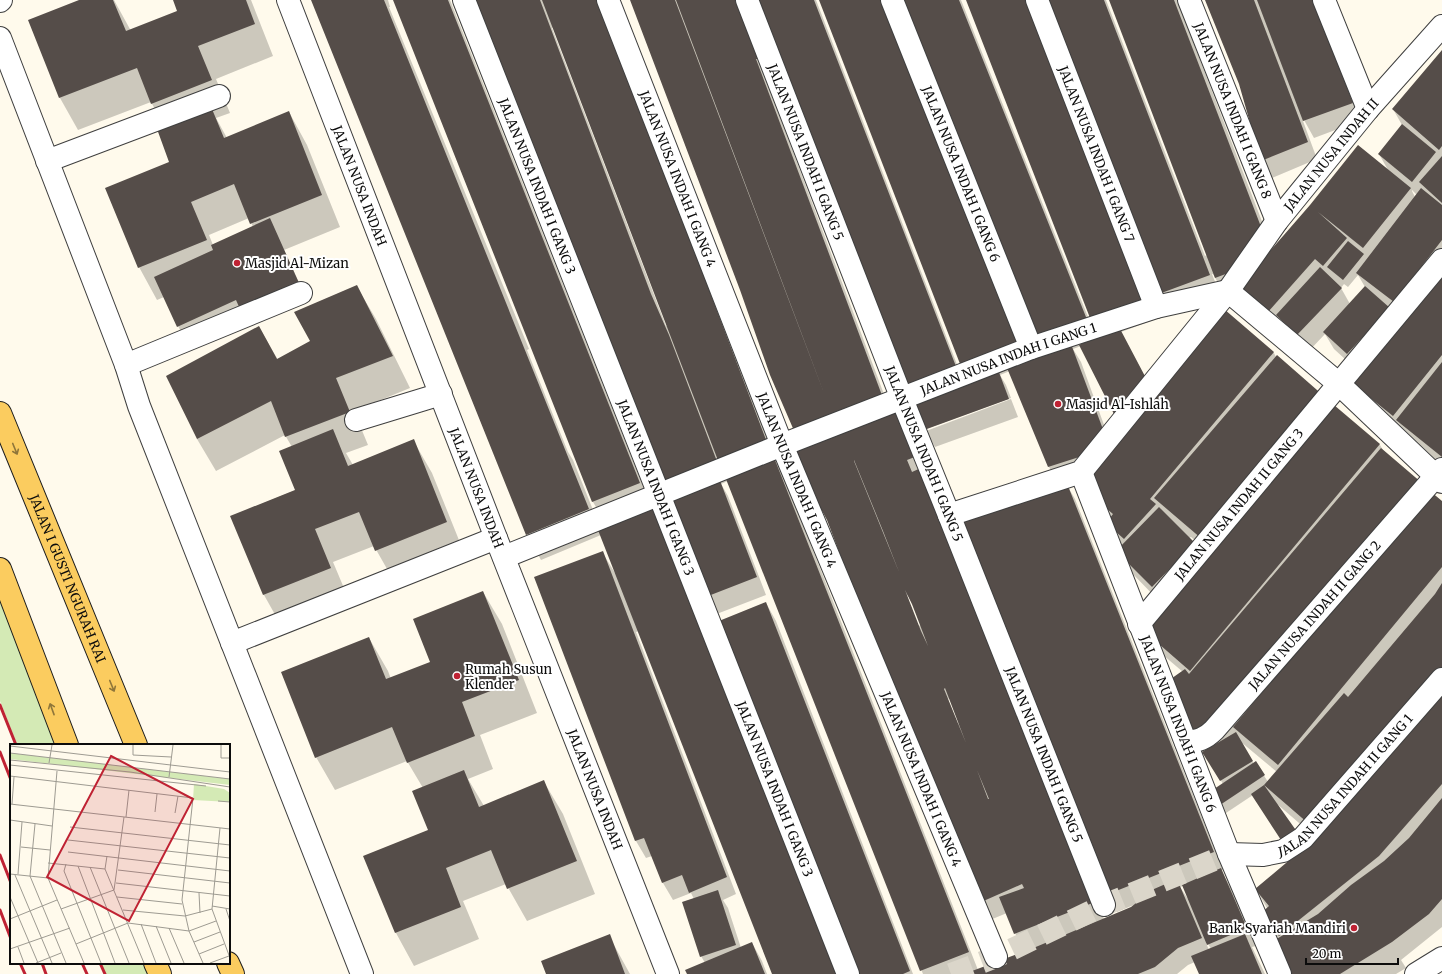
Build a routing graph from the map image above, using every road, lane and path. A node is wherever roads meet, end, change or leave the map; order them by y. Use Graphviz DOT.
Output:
graph roads {
  1 [pos="288,0"];
  2 [pos="464,0"];
  3 [pos="608,0"];
  4 [pos="747,0"];
  5 [pos="892,0"];
  6 [pos="1037,0"];
  7 [pos="1189,0"];
  8 [pos="1324,0"];
  9 [pos="1442,26"];
  10 [pos="0,38"];
  11 [pos="219,96"];
  12 [pos="1368,109"];
  13 [pos="47,161"];
  14 [pos="1277,221"];
  15 [pos="1442,260"];
  16 [pos="1228,291"];
  17 [pos="302,293"];
  18 [pos="1156,307"];
  19 [pos="1031,348"];
  20 [pos="126,366"];
  21 [pos="1339,384"];
  22 [pos="441,394"];
  23 [pos="902,400"];
  24 [pos="0,413"];
  25 [pos="356,420"];
  26 [pos="782,445"];
  27 [pos="1081,472"];
  28 [pos="1440,476"];
  29 [pos="660,495"];
  30 [pos="949,515"];
  31 [pos="500,547"];
  32 [pos="0,569"];
  33 [pos="1139,624"];
  34 [pos="232,643"];
  35 [pos="1442,679"];
  36 [pos="1186,742"];
  37 [pos="67,744"];
  38 [pos="136,744"];
  39 [pos="1229,854"];
  40 [pos="1104,905"];
  41 [pos="996,957"];
  42 [pos="1442,958"];
  43 [pos="155,964"];
  44 [pos="228,964"];
  45 [pos="160,974"];
  46 [pos="233,974"];
  47 [pos="362,974"];
  48 [pos="668,974"];
  49 [pos="848,974"];
  50 [pos="1280,974"];
  51 [pos="1416,974"];
  1 -- 22 [label="street, JALAN NUSA INDAH"];
  2 -- 29 [label="street, JALAN NUSA INDAH I GANG 3"];
  3 -- 26 [label="street, JALAN NUSA INDAH I GANG 4"];
  4 -- 23 [label="street, JALAN NUSA INDAH I GANG 5"];
  5 -- 19 [label="street, JALAN NUSA INDAH I GANG 6"];
  6 -- 18 [label="street, JALAN NUSA INDAH I GANG 7"];
  7 -- 14 [label="street, JALAN NUSA INDAH I GANG 8"];
  8 -- 12 [label="street"];
  9 -- 12 [label="street, JALAN NUSA INDAH II"];
  10 -- 13 [label="street"];
  11 -- 13 [label="street"];
  12 -- 14 [label="street, JALAN NUSA INDAH II"];
  13 -- 20 [label="street"];
  14 -- 16 [label="street, JALAN NUSA INDAH II"];
  15 -- 21 [label="street, JALAN NUSA INDAH II GANG 3"];
  16 -- 18 [label="street, JALAN NUSA INDAH I GANG 1"];
  16 -- 21 [label="street"];
  16 -- 27 [label="street, JALAN NUSA INDAH II"];
  17 -- 20 [label="street"];
  18 -- 19 [label="street, JALAN NUSA INDAH I GANG 1"];
  19 -- 23 [label="street, JALAN NUSA INDAH I GANG 1"];
  20 -- 34 [label="street"];
  21 -- 28 [label="street"];
  21 -- 33 [label="street, JALAN NUSA INDAH II GANG 3"];
  22 -- 25 [label="street"];
  22 -- 31 [label="street, JALAN NUSA INDAH"];
  23 -- 26 [label="street, JALAN NUSA INDAH I GANG 1"];
  23 -- 30 [label="street, JALAN NUSA INDAH I GANG 5"];
  24 -- 38 [label="main road, JALAN I GUSTI NGURAH RAI, one-way"];
  26 -- 29 [label="street, JALAN NUSA INDAH I GANG 1"];
  26 -- 41 [label="street, JALAN NUSA INDAH I GANG 4"];
  27 -- 30 [label="street"];
  27 -- 33 [label="street, JALAN NUSA INDAH I GANG 6"];
  28 -- 36 [label="street, JALAN NUSA INDAH II GANG 2"];
  29 -- 31 [label="street, JALAN NUSA INDAH I GANG 1"];
  29 -- 49 [label="street, JALAN NUSA INDAH I GANG 3"];
  30 -- 40 [label="street, JALAN NUSA INDAH I GANG 5"];
  31 -- 34 [label="street, JALAN NUSA INDAH I GANG 1"];
  31 -- 48 [label="street, JALAN NUSA INDAH"];
  37 -- 32 [label="main road, one-way"];
  33 -- 36 [label="street, JALAN NUSA INDAH I GANG 6"];
  34 -- 47 [label="street"];
  35 -- 39 [label="street, JALAN NUSA INDAH II GANG 1"];
  36 -- 39 [label="street, JALAN NUSA INDAH I GANG 6"];
  39 -- 50 [label="street, JALAN NUSA INDAH I GANG 6"];
  42 -- 51 [label="street"];
  43 -- 45 [label="main road"];
  44 -- 46 [label="main road"];
}
